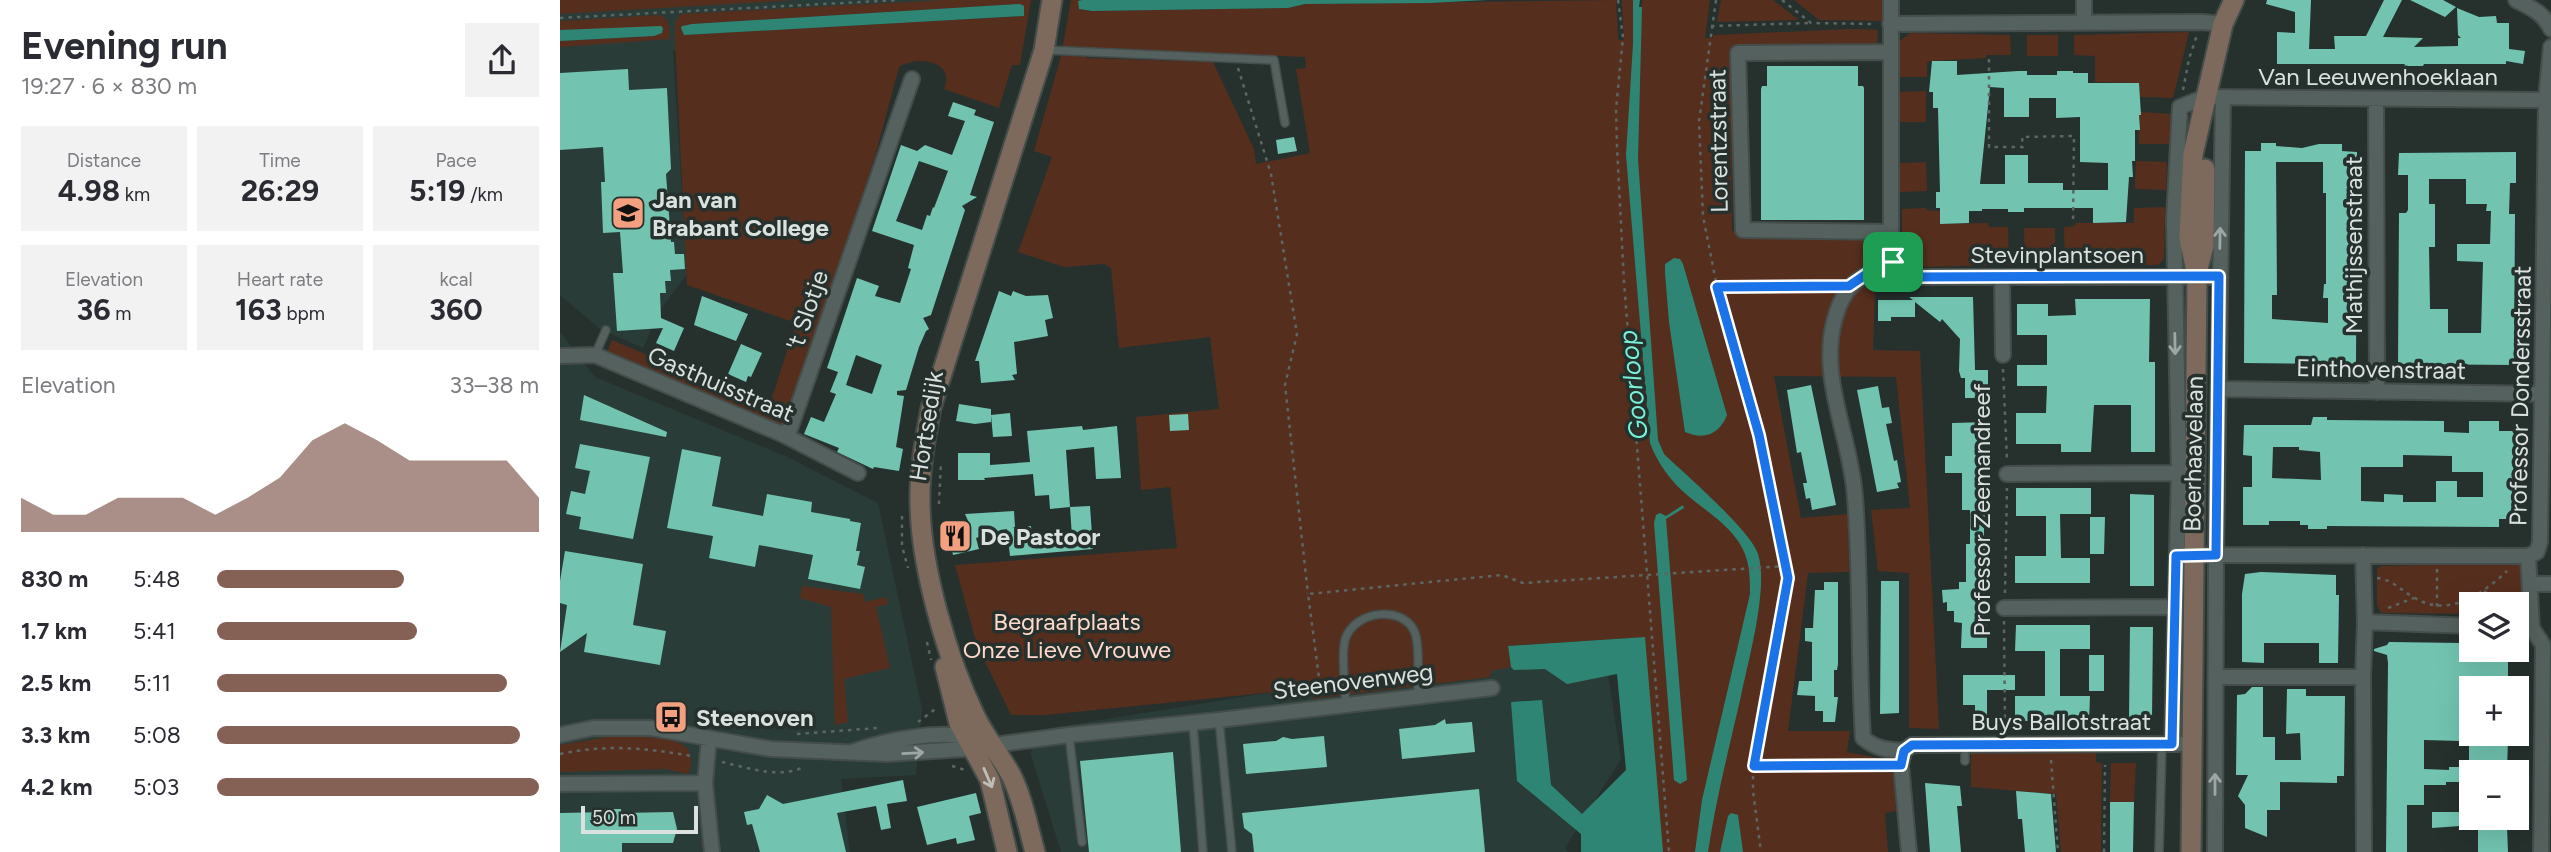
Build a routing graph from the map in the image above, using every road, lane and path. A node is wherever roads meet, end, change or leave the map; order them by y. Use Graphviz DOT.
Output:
graph roads {
  1 [pos="899,0"];
  2 [pos="1052,0"];
  3 [pos="1618,0"];
  4 [pos="1716,0"];
  5 [pos="1782,0"];
  6 [pos="1891,0"];
  7 [pos="2084,0"];
  8 [pos="2234,0"];
  9 [pos="2516,0"];
  10 [pos="560,18"];
  11 [pos="2084,22"];
  12 [pos="2202,22"];
  13 [pos="1811,23"];
  14 [pos="1891,24"];
  15 [pos="2223,24"];
  16 [pos="1711,26"];
  17 [pos="2551,29"];
  18 [pos="2551,47"];
  19 [pos="1044,50"];
  20 [pos="1890,52"];
  21 [pos="1235,58"];
  22 [pos="1989,59"];
  23 [pos="912,79"];
  24 [pos="2214,98"];
  25 [pos="2376,99"];
  26 [pos="2549,99"];
  27 [pos="2180,107"];
  28 [pos="1285,123"];
  29 [pos="2073,223"];
  30 [pos="1891,232"];
  31 [pos="1895,267"];
  32 [pos="2174,276"];
  33 [pos="2196,276"];
  34 [pos="2219,276"];
  35 [pos="2002,277"];
  36 [pos="1849,286"];
  37 [pos="1717,287"];
  38 [pos="606,330"];
  39 [pos="595,355"];
  40 [pos="2003,355"];
  41 [pos="560,356"];
  42 [pos="2218,389"];
  43 [pos="2377,392"];
  44 [pos="2542,394"];
  45 [pos="782,434"];
  46 [pos="941,462"];
  47 [pos="858,473"];
  48 [pos="2179,473"];
  49 [pos="2007,474"];
  50 [pos="938,515"];
  51 [pos="2185,555"];
  52 [pos="2216,555"];
  53 [pos="2363,555"];
  54 [pos="2437,555"];
  55 [pos="2522,556"];
  56 [pos="1786,566"];
  57 [pos="1650,576"];
  58 [pos="2364,577"];
  59 [pos="2530,584"];
  60 [pos="2551,584"];
  61 [pos="2484,591"];
  62 [pos="1308,594"];
  63 [pos="2437,604"];
  64 [pos="2176,607"];
  65 [pos="2004,608"];
  66 [pos="2365,622"];
  67 [pos="2437,625"];
  68 [pos="2459,626"];
  69 [pos="2532,628"];
  70 [pos="947,646"];
  71 [pos="2216,677"];
  72 [pos="2363,677"];
  73 [pos="1492,688"];
  74 [pos="1418,697"];
  75 [pos="953,705"];
  76 [pos="1346,705"];
  77 [pos="1323,707"];
  78 [pos="1219,720"];
  79 [pos="1192,723"];
  80 [pos="916,724"];
  81 [pos="887,728"];
  82 [pos="794,734"];
  83 [pos="1069,734"];
  84 [pos="560,735"];
  85 [pos="709,738"];
  86 [pos="976,743"];
  87 [pos="2005,743"];
  88 [pos="2050,743"];
  89 [pos="1965,744"];
  90 [pos="2167,744"];
  91 [pos="2193,744"];
  92 [pos="560,754"];
  93 [pos="1903,758"];
  94 [pos="706,759"];
  95 [pos="1965,761"];
  96 [pos="2105,765"];
  97 [pos="805,766"];
  98 [pos="1754,766"];
  99 [pos="705,783"];
  100 [pos="560,784"];
  101 [pos="1082,842"];
  102 [pos="712,852"];
  103 [pos="1007,852"];
  104 [pos="1035,852"];
  105 [pos="1203,852"];
  106 [pos="1232,852"];
  107 [pos="1669,852"];
  108 [pos="1761,852"];
  109 [pos="1909,852"];
  110 [pos="2058,852"];
  111 [pos="2104,852"];
  112 [pos="2159,852"];
  113 [pos="2192,852"];
  114 [pos="2215,852"];
  115 [pos="2364,852"];
  116 [pos="2541,852"];
  1 -- 10 [label="path"];
  2 -- 19 [label="street, Hortsedijk"];
  3 -- 57 [label="path"];
  4 -- 16 [label="path"];
  5 -- 13 [label="path"];
  6 -- 14 [label="street"];
  7 -- 11 [label="street"];
  8 -- 15 [label="street, Boerhaavelaan"];
  9 -- 17 [label="street"];
  11 -- 12 [label="street"];
  11 -- 14 [label="street"];
  12 -- 15 [label="street"];
  12 -- 27 [label="path"];
  13 -- 14 [label="path"];
  13 -- 16 [label="path"];
  14 -- 20 [label="street"];
  15 -- 24 [label="street, Boerhaavelaan"];
  16 -- 37 [label="path"];
  18 -- 26 [label="street, Professor Dondersstraat"];
  19 -- 21 [label="lane"];
  19 -- 70 [label="street, Hortsedijk"];
  20 -- 30 [label="street"];
  20 -- 30 [label="street, Lorentzstraat"];
  21 -- 28 [label="lane"];
  21 -- 62 [label="path"];
  22 -- 29 [label="path"];
  23 -- 45 [label="street, 't Slotje"];
  24 -- 25 [label="street, Van Leeuwenhoeklaan"];
  24 -- 27 [label="street"];
  24 -- 33 [label="street, Boerhaavelaan"];
  34 -- 24 [label="street, Boerhaavelaan, one-way"];
  25 -- 26 [label="street, Van Leeuwenhoeklaan"];
  25 -- 43 [label="street, Mathijssenstraat"];
  26 -- 44 [label="street, Professor Dondersstraat"];
  27 -- 32 [label="street, Boerhaavelaan"];
  30 -- 31 [label="street"];
  31 -- 35 [label="street, Stevinplantsoen"];
  31 -- 36 [label="street"];
  32 -- 33 [label="street, Stevinplantsoen"];
  32 -- 35 [label="street, Stevinplantsoen"];
  32 -- 48 [label="street, Boerhaavelaan, one-way"];
  33 -- 34 [label="street, Stevinplantsoen"];
  33 -- 51 [label="street, Boerhaavelaan"];
  34 -- 42 [label="street, Boerhaavelaan"];
  35 -- 40 [label="street, Professor Zeemandreef"];
  36 -- 37 [label="path"];
  36 -- 93 [label="street"];
  37 -- 56 [label="path"];
  38 -- 39 [label="lane"];
  39 -- 41 [label="street, Gasthuisstraat"];
  39 -- 45 [label="street, Gasthuisstraat"];
  40 -- 49 [label="path, Professor Zeemandreef"];
  42 -- 43 [label="street, Einthovenstraat"];
  42 -- 52 [label="street, Boerhaavelaan"];
  43 -- 44 [label="street, Einthovenstraat"];
  44 -- 55 [label="street, Professor Dondersstraat"];
  45 -- 47 [label="street, Gasthuisstraat"];
  46 -- 50 [label="path, Hortsedijk"];
  48 -- 49 [label="street"];
  48 -- 51 [label="street, Boerhaavelaan"];
  49 -- 65 [label="path, Professor Zeemandreef"];
  51 -- 52 [label="street"];
  51 -- 64 [label="street, Boerhaavelaan"];
  51 -- 91 [label="street, Boerhaavelaan"];
  52 -- 53 [label="street"];
  52 -- 71 [label="street, Boerhaavelaan"];
  53 -- 54 [label="street"];
  53 -- 58 [label="street"];
  54 -- 55 [label="street"];
  54 -- 63 [label="path"];
  55 -- 59 [label="street, Professor Dondersstraat"];
  55 -- 61 [label="path"];
  56 -- 57 [label="path"];
  56 -- 98 [label="path"];
  57 -- 62 [label="path"];
  57 -- 107 [label="path"];
  58 -- 63 [label="path"];
  58 -- 66 [label="street"];
  59 -- 60 [label="street"];
  59 -- 69 [label="street, Professor Dondersstraat"];
  61 -- 63 [label="path"];
  62 -- 77 [label="path"];
  63 -- 67 [label="path"];
  64 -- 65 [label="street"];
  64 -- 90 [label="street, Boerhaavelaan"];
  65 -- 87 [label="path, Professor Zeemandreef"];
  66 -- 67 [label="street"];
  66 -- 72 [label="street"];
  67 -- 68 [label="street"];
  69 -- 116 [label="street, Professor Dondersstraat"];
  70 -- 75 [label="street, Hortsedijk"];
  70 -- 86 [label="street, Hortsedijk"];
  71 -- 72 [label="street"];
  114 -- 71 [label="street, Boerhaavelaan, one-way"];
  72 -- 115 [label="street"];
  73 -- 74 [label="street, Steenovenweg"];
  74 -- 76 [label="street, Steenovenweg"];
  74 -- 76 [label="lane"];
  75 -- 80 [label="path"];
  75 -- 86 [label="street, Hortsedijk"];
  76 -- 77 [label="street, Steenovenweg"];
  77 -- 78 [label="street, Steenovenweg"];
  78 -- 79 [label="street, Steenovenweg"];
  78 -- 106 [label="lane"];
  79 -- 83 [label="street, Steenovenweg"];
  79 -- 105 [label="lane"];
  81 -- 82 [label="path"];
  83 -- 86 [label="street, Steenovenweg"];
  83 -- 101 [label="lane"];
  84 -- 85 [label="street, Steenovenweg"];
  85 -- 86 [label="street, Steenovenweg"];
  85 -- 94 [label="street"];
  86 -- 103 [label="street, Hortsedijk, one-way"];
  86 -- 104 [label="street, Hortsedijk"];
  87 -- 88 [label="street, Buys Ballotstraat"];
  87 -- 89 [label="street, Buys Ballotstraat"];
  88 -- 90 [label="street, Buys Ballotstraat"];
  88 -- 110 [label="path"];
  89 -- 93 [label="street, Buys Ballotstraat"];
  89 -- 95 [label="lane"];
  90 -- 91 [label="street, Buys Ballotstraat"];
  90 -- 112 [label="lane"];
  91 -- 113 [label="street, Boerhaavelaan"];
  92 -- 94 [label="path"];
  93 -- 98 [label="path"];
  93 -- 109 [label="street"];
  94 -- 97 [label="path"];
  94 -- 99 [label="street"];
  96 -- 111 [label="path"];
  98 -- 108 [label="path"];
  99 -- 100 [label="street"];
  99 -- 102 [label="street"];
}
